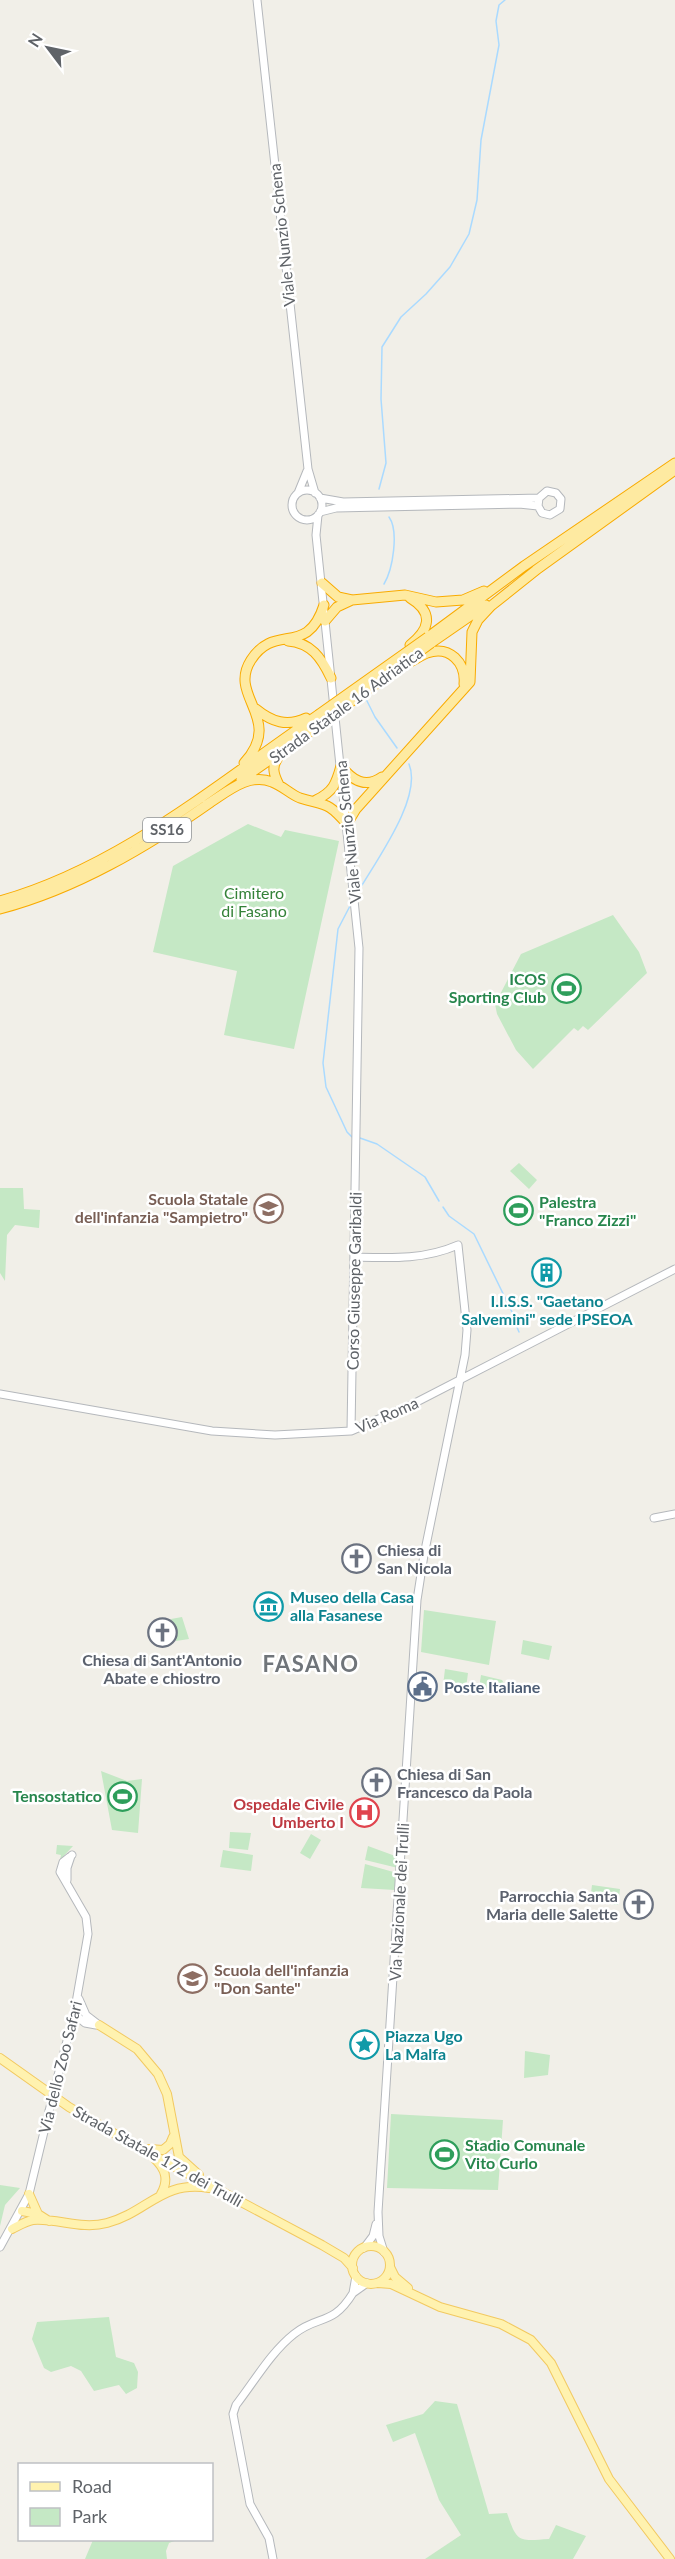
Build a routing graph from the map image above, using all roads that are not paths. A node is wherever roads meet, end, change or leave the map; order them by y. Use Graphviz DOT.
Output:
graph roads {
  1 [pos="257,0"];
  2 [pos="675,461"];
  3 [pos="308,469"];
  4 [pos="675,470"];
  5 [pos="298,493"];
  6 [pos="317,495"];
  7 [pos="319,513"];
  8 [pos="302,520"];
  9 [pos="316,535"];
  10 [pos="524,566"];
  11 [pos="540,567"];
  12 [pos="322,583"];
  13 [pos="410,596"];
  14 [pos="352,600"];
  15 [pos="324,606"];
  16 [pos="326,621"];
  17 [pos="279,640"];
  18 [pos="427,642"];
  19 [pos="394,666"];
  20 [pos="468,672"];
  21 [pos="331,678"];
  22 [pos="254,707"];
  23 [pos="318,717"];
  24 [pos="300,738"];
  25 [pos="341,766"];
  26 [pos="387,774"];
  27 [pos="279,785"];
  28 [pos="209,790"];
  29 [pos="316,800"];
  30 [pos="206,805"];
  31 [pos="347,824"];
  32 [pos="0,901"];
  33 [pos="0,909"];
  34 [pos="356,1131"];
  35 [pos="354,1257"];
  36 [pos="675,1269"];
  37 [pos="459,1380"];
  38 [pos="0,1394"];
  39 [pos="351,1431"];
  40 [pos="675,1514"];
  41 [pos="654,1518"];
  42 [pos="68,1883"];
  43 [pos="78,1996"];
  44 [pos="74,2014"];
  45 [pos="86,2019"];
  46 [pos="99,2025"];
  47 [pos="69,2035"];
  48 [pos="0,2058"];
  49 [pos="174,2136"];
  50 [pos="134,2145"];
  51 [pos="147,2151"];
  52 [pos="219,2190"];
  53 [pos="29,2194"];
  54 [pos="161,2194"];
  55 [pos="22,2211"];
  56 [pos="378,2212"];
  57 [pos="34,2217"];
  58 [pos="12,2229"];
  59 [pos="322,2245"];
  60 [pos="0,2247"];
  61 [pos="362,2249"];
  62 [pos="384,2252"];
  63 [pos="390,2266"];
  64 [pos="354,2272"];
  65 [pos="367,2283"];
  66 [pos="378,2283"];
  67 [pos="353,2293"];
  68 [pos="423,2299"];
  69 [pos="273,2559"];
  70 [pos="670,2559"];
  1 -- 3 [label="street, Viale Nunzio Schena"];
  2 -- 10 [label="highway, Strada Statale 16 Adriatica / SS16"];
  3 -- 5 [label="street, Viale Nunzio Schena"];
  3 -- 6 [label="street, Viale Nunzio Schena"];
  4 -- 11 [label="highway, Strada Statale 16 Adriatica / SS16"];
  5 -- 6 [label="street"];
  5 -- 8 [label="street"];
  6 -- 7 [label="street"];
  6 -- 7 [label="street"];
  7 -- 8 [label="street"];
  7 -- 9 [label="street, Viale Nunzio Schena"];
  8 -- 9 [label="street"];
  9 -- 12 [label="street, Viale Nunzio Schena"];
  10 -- 13 [label="highway"];
  10 -- 18 [label="highway, Strada Statale 16 Adriatica / SS16"];
  11 -- 18 [label="highway, Strada Statale 16 Adriatica / SS16"];
  11 -- 20 [label="highway"];
  12 -- 14 [label="highway"];
  12 -- 15 [label="street, Viale Nunzio Schena"];
  13 -- 14 [label="highway"];
  13 -- 18 [label="highway"];
  14 -- 16 [label="highway"];
  15 -- 16 [label="street, Viale Nunzio Schena"];
  15 -- 17 [label="highway"];
  16 -- 21 [label="street, Viale Nunzio Schena"];
  17 -- 21 [label="highway"];
  17 -- 22 [label="highway"];
  18 -- 19 [label="highway, Strada Statale 16 Adriatica / SS16, bridge"];
  18 -- 20 [label="highway"];
  19 -- 23 [label="highway, Strada Statale 16 Adriatica / SS16, bridge"];
  19 -- 23 [label="highway, Strada Statale 16 Adriatica / SS16, bridge"];
  20 -- 26 [label="highway"];
  21 -- 25 [label="street, Viale Nunzio Schena"];
  22 -- 23 [label="highway"];
  22 -- 28 [label="highway"];
  23 -- 24 [label="highway, Strada Statale 16 Adriatica / SS16"];
  23 -- 28 [label="highway, Strada Statale 16 Adriatica / SS16"];
  24 -- 27 [label="highway"];
  24 -- 30 [label="highway, Strada Statale 16 Adriatica / SS16"];
  25 -- 26 [label="highway"];
  25 -- 29 [label="highway"];
  25 -- 31 [label="street, Viale Nunzio Schena"];
  26 -- 31 [label="highway"];
  27 -- 29 [label="highway"];
  27 -- 30 [label="highway"];
  28 -- 32 [label="highway, Strada Statale 16 Adriatica / SS16"];
  29 -- 31 [label="highway"];
  30 -- 33 [label="highway, Strada Statale 16 Adriatica / SS16"];
  31 -- 34 [label="street, Viale Nunzio Schena"];
  34 -- 35 [label="street, Corso Giuseppe Garibaldi"];
  35 -- 37 [label="street, Via Nazionale dei Trulli"];
  35 -- 39 [label="street, Corso Giuseppe Garibaldi"];
  36 -- 37 [label="street, Via Roma"];
  37 -- 39 [label="street, Via Roma"];
  37 -- 56 [label="street, Via Nazionale dei Trulli"];
  38 -- 39 [label="street, Via Roma"];
  40 -- 41 [label="street"];
  42 -- 43 [label="street, Via dello Zoo Safari"];
  43 -- 44 [label="street, Via dello Zoo Safari"];
  43 -- 45 [label="street"];
  44 -- 45 [label="street"];
  44 -- 47 [label="street, Via dello Zoo Safari"];
  45 -- 46 [label="street"];
  45 -- 47 [label="street"];
  46 -- 49 [label="main road"];
  47 -- 53 [label="street, Via dello Zoo Safari, bridge"];
  48 -- 50 [label="main road, Strada Statale 172 dei Trulli"];
  49 -- 50 [label="main road"];
  49 -- 52 [label="main road"];
  50 -- 51 [label="main road, Strada Statale 172 dei Trulli"];
  51 -- 52 [label="main road, Strada Statale 172 dei Trulli"];
  51 -- 54 [label="main road"];
  52 -- 54 [label="main road"];
  52 -- 59 [label="main road, Strada Statale 172 dei Trulli"];
  53 -- 55 [label="street, Via dello Zoo Safari"];
  53 -- 57 [label="main road"];
  54 -- 57 [label="main road"];
  55 -- 57 [label="main road"];
  55 -- 58 [label="street, Via dello Zoo Safari"];
  56 -- 61 [label="street, Via Nazionale dei Trulli"];
  56 -- 62 [label="street, Via Nazionale dei Trulli"];
  57 -- 58 [label="main road"];
  58 -- 60 [label="street, Via dello Zoo Safari"];
  59 -- 61 [label="main road, Strada Statale 172 dei Trulli"];
  59 -- 64 [label="main road, Strada Statale 172 dei Trulli"];
  61 -- 62 [label="main road, Strada Statale 172 dei Trulli"];
  61 -- 64 [label="main road"];
  62 -- 63 [label="main road"];
  63 -- 66 [label="main road"];
  63 -- 68 [label="main road"];
  64 -- 65 [label="main road, Strada Statale 172 dei Trulli"];
  64 -- 67 [label="street"];
  65 -- 66 [label="main road"];
  65 -- 67 [label="street"];
  66 -- 68 [label="main road"];
  67 -- 69 [label="street"];
  68 -- 70 [label="main road"];
}
